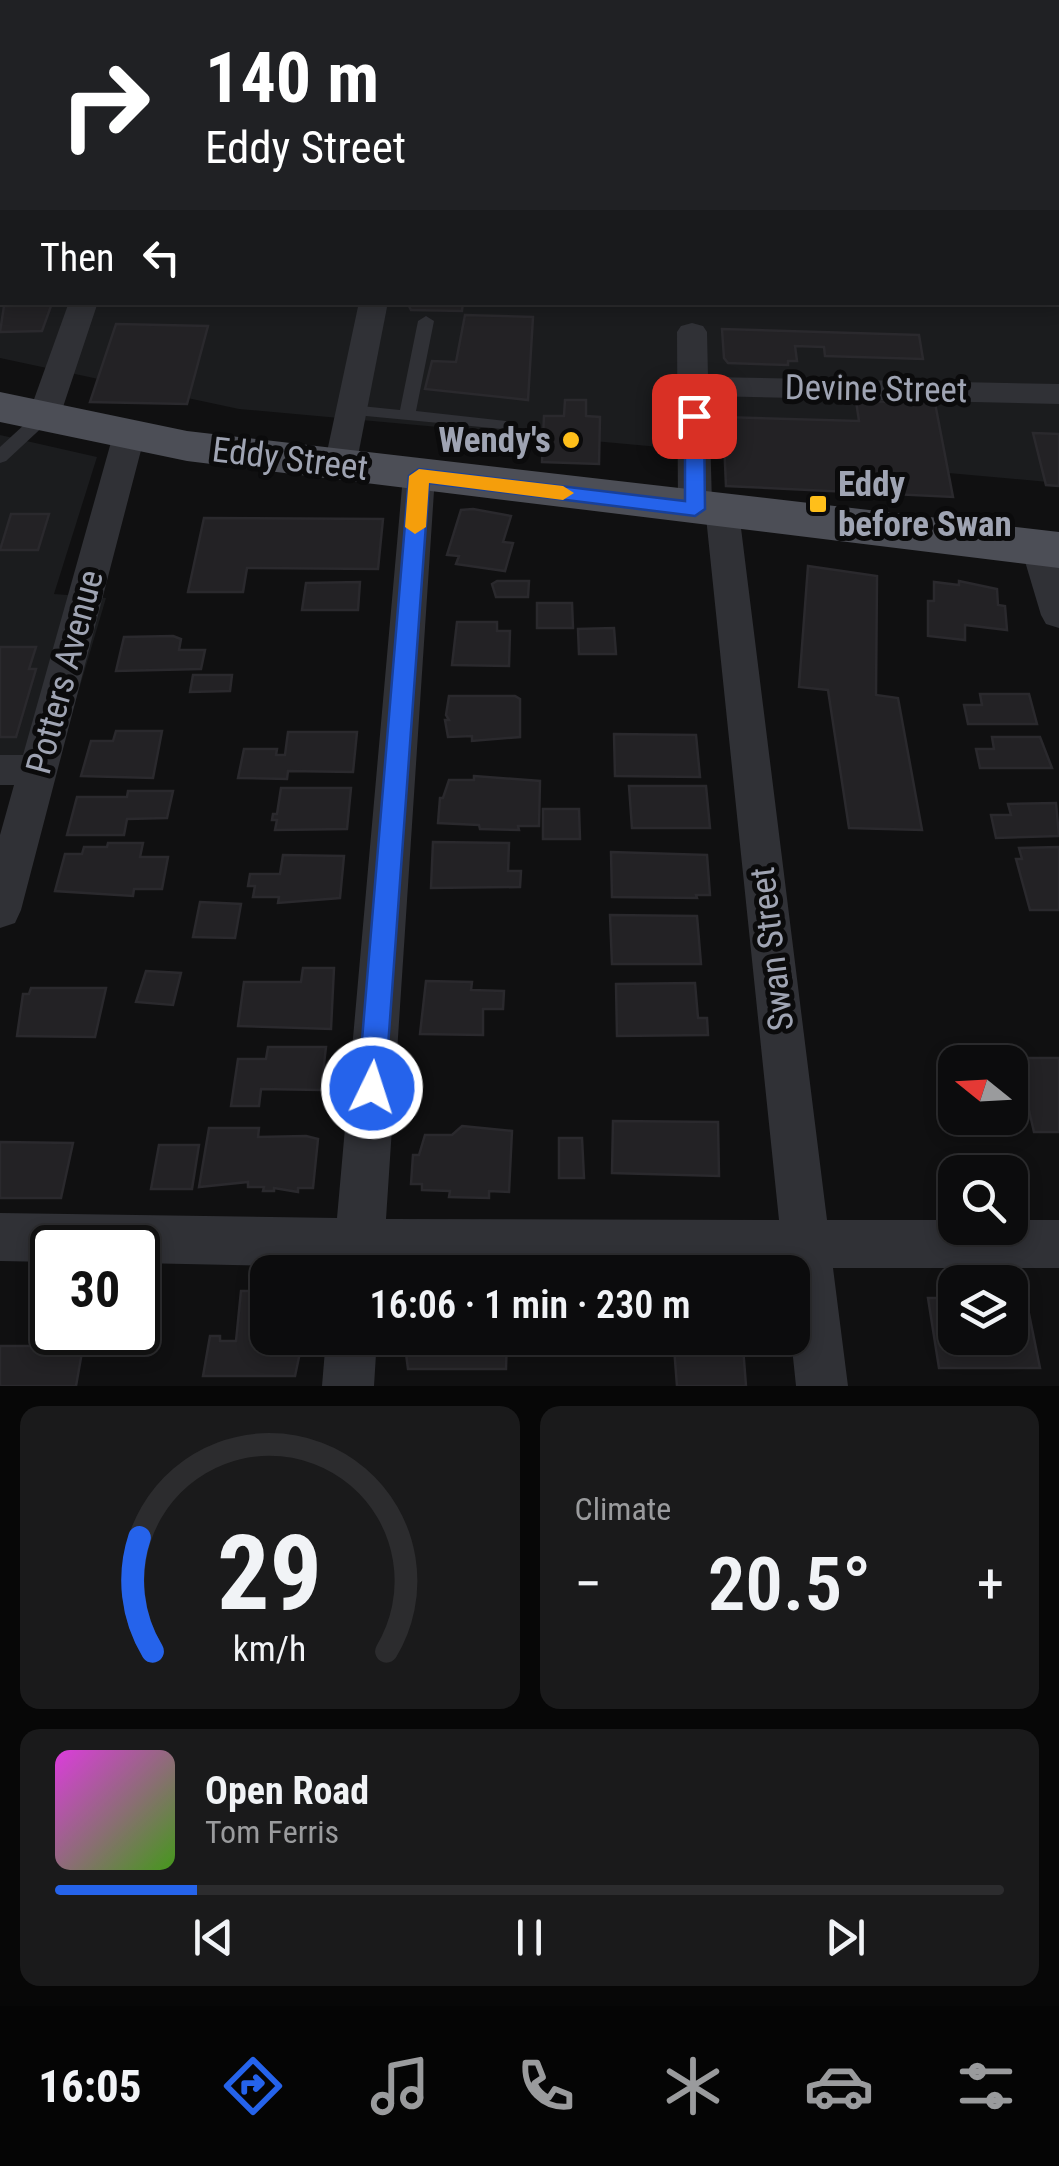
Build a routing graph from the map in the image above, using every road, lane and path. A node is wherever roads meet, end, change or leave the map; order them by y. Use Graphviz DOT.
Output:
graph roads {
  1 [pos="82,305"];
  2 [pos="373,305"];
  3 [pos="426,321"];
  4 [pos="692,332"];
  5 [pos="694,386"];
  6 [pos="1059,394"];
  7 [pos="351,410"];
  8 [pos="22,412"];
  9 [pos="407,416"];
  10 [pos="506,426"];
  11 [pos="130,435"];
  12 [pos="0,456"];
  13 [pos="340,466"];
  14 [pos="419,476"];
  15 [pos="708,510"];
  16 [pos="1049,549"];
  17 [pos="1059,616"];
  18 [pos="19,770"];
  19 [pos="0,910"];
  20 [pos="0,1237"];
  21 [pos="806,1243"];
  22 [pos="1059,1244"];
  23 [pos="322,1255"];
  24 [pos="358,1255"];
  25 [pos="422,1255"];
  26 [pos="351,1355"];
  27 [pos="348,1386"];
  28 [pos="822,1386"];
  1 -- 8 [label="street"];
  2 -- 7 [label="street"];
  3 -- 9 [label="lane"];
  4 -- 5 [label="street, Swan Street"];
  5 -- 6 [label="street, Devine Street"];
  5 -- 15 [label="street, Swan Street"];
  7 -- 9 [label="lane"];
  7 -- 13 [label="street"];
  8 -- 11 [label="main road, Eddy Street"];
  8 -- 12 [label="lane"];
  9 -- 10 [label="lane"];
  11 -- 13 [label="main road, Eddy Street"];
  11 -- 18 [label="street, Potters Avenue"];
  13 -- 14 [label="main road, Eddy Street"];
  14 -- 15 [label="main road, Eddy Street"];
  14 -- 24 [label="street"];
  15 -- 16 [label="main road, Eddy Street"];
  15 -- 21 [label="street, Swan Street"];
  16 -- 17 [label="street"];
  18 -- 19 [label="street, Potters Avenue"];
  20 -- 23 [label="street"];
  21 -- 22 [label="street"];
  21 -- 25 [label="street"];
  21 -- 28 [label="street, Swan Street"];
  26 -- 27 [label="street"];
}
